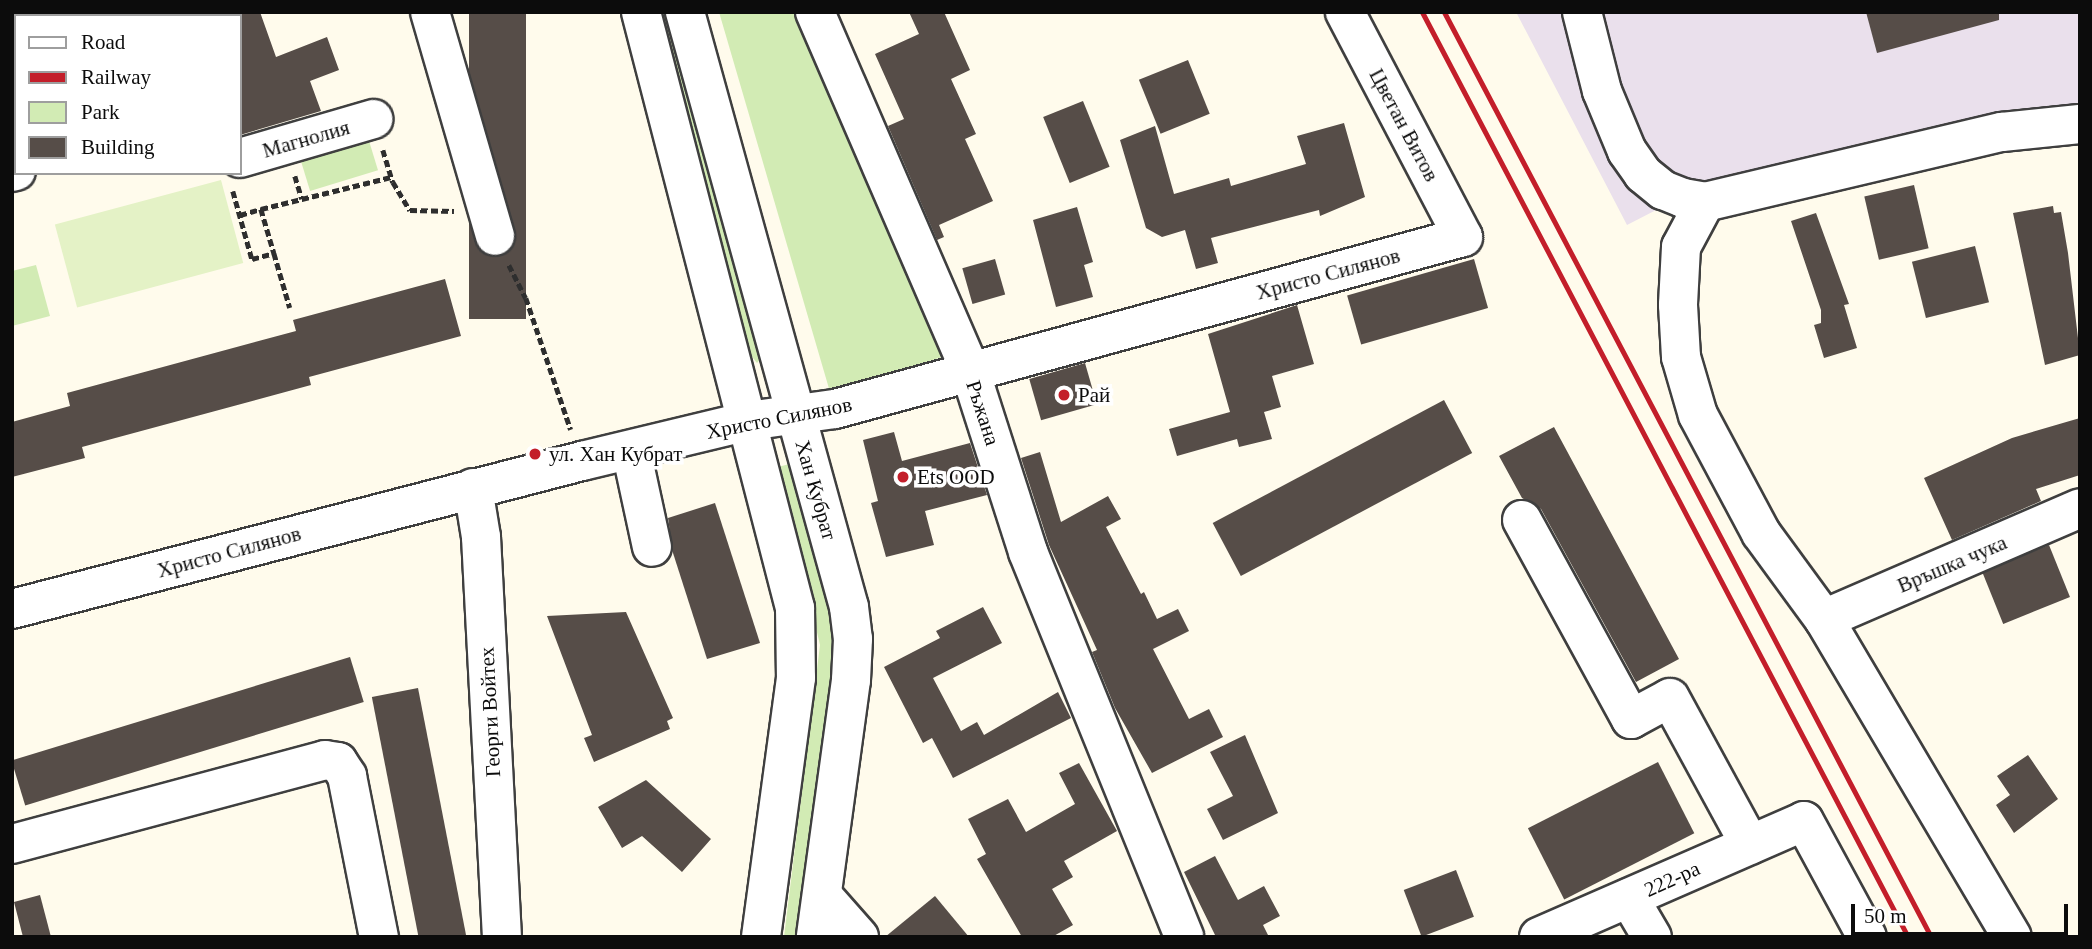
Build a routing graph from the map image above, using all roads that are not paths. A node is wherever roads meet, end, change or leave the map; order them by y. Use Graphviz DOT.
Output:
graph roads {
  1 [pos="430,12"];
  2 [pos="641,12"];
  3 [pos="685,12"];
  4 [pos="815,12"];
  5 [pos="1345,12"];
  6 [pos="1582,12"];
  7 [pos="373,119"];
  8 [pos="2080,124"];
  9 [pos="242,168"];
  10 [pos="1705,202"];
  11 [pos="490,219"];
  12 [pos="1462,237"];
  13 [pos="970,371"];
  14 [pos="794,415"];
  15 [pos="748,421"];
  16 [pos="631,450"];
  17 [pos="473,488"];
  18 [pos="2080,508"];
  19 [pos="1522,520"];
  20 [pos="652,547"];
  21 [pos="12,608"];
  22 [pos="1824,619"];
  23 [pos="12,844"];
  24 [pos="1749,845"];
  25 [pos="822,895"];
  26 [pos="1629,898"];
  27 [pos="379,937"];
  28 [pos="502,937"];
  29 [pos="761,937"];
  30 [pos="816,937"];
  31 [pos="859,937"];
  32 [pos="1184,937"];
  33 [pos="1539,937"];
  34 [pos="1652,937"];
  35 [pos="1867,937"];
  36 [pos="2012,937"];
  1 -- 11 [label="street"];
  2 -- 15 [label="street"];
  3 -- 14 [label="street, Хан Кубрат"];
  4 -- 13 [label="street, Ръжана"];
  5 -- 12 [label="street, Цветан Витов"];
  6 -- 10 [label="street"];
  7 -- 9 [label="street, Магнолия"];
  8 -- 10 [label="street"];
  10 -- 22 [label="street"];
  12 -- 13 [label="street, Христо Силянов"];
  13 -- 14 [label="street, Христо Силянов"];
  13 -- 32 [label="street, Ръжана"];
  14 -- 15 [label="street, Христо Силянов"];
  14 -- 25 [label="street, Хан Кубрат"];
  15 -- 16 [label="street, Христо Силянов"];
  15 -- 29 [label="street"];
  16 -- 17 [label="street, Христо Силянов"];
  16 -- 20 [label="street"];
  17 -- 21 [label="street, Христо Силянов"];
  17 -- 28 [label="street, Георги Войтех"];
  18 -- 22 [label="street, Връшка чука"];
  19 -- 24 [label="street"];
  22 -- 36 [label="street"];
  23 -- 27 [label="street"];
  24 -- 26 [label="street, 222-ра"];
  24 -- 35 [label="street, 222-ра"];
  25 -- 30 [label="street, Хан Кубрат"];
  25 -- 31 [label="street"];
  26 -- 33 [label="street, 222-ра"];
  26 -- 34 [label="street"];
}
